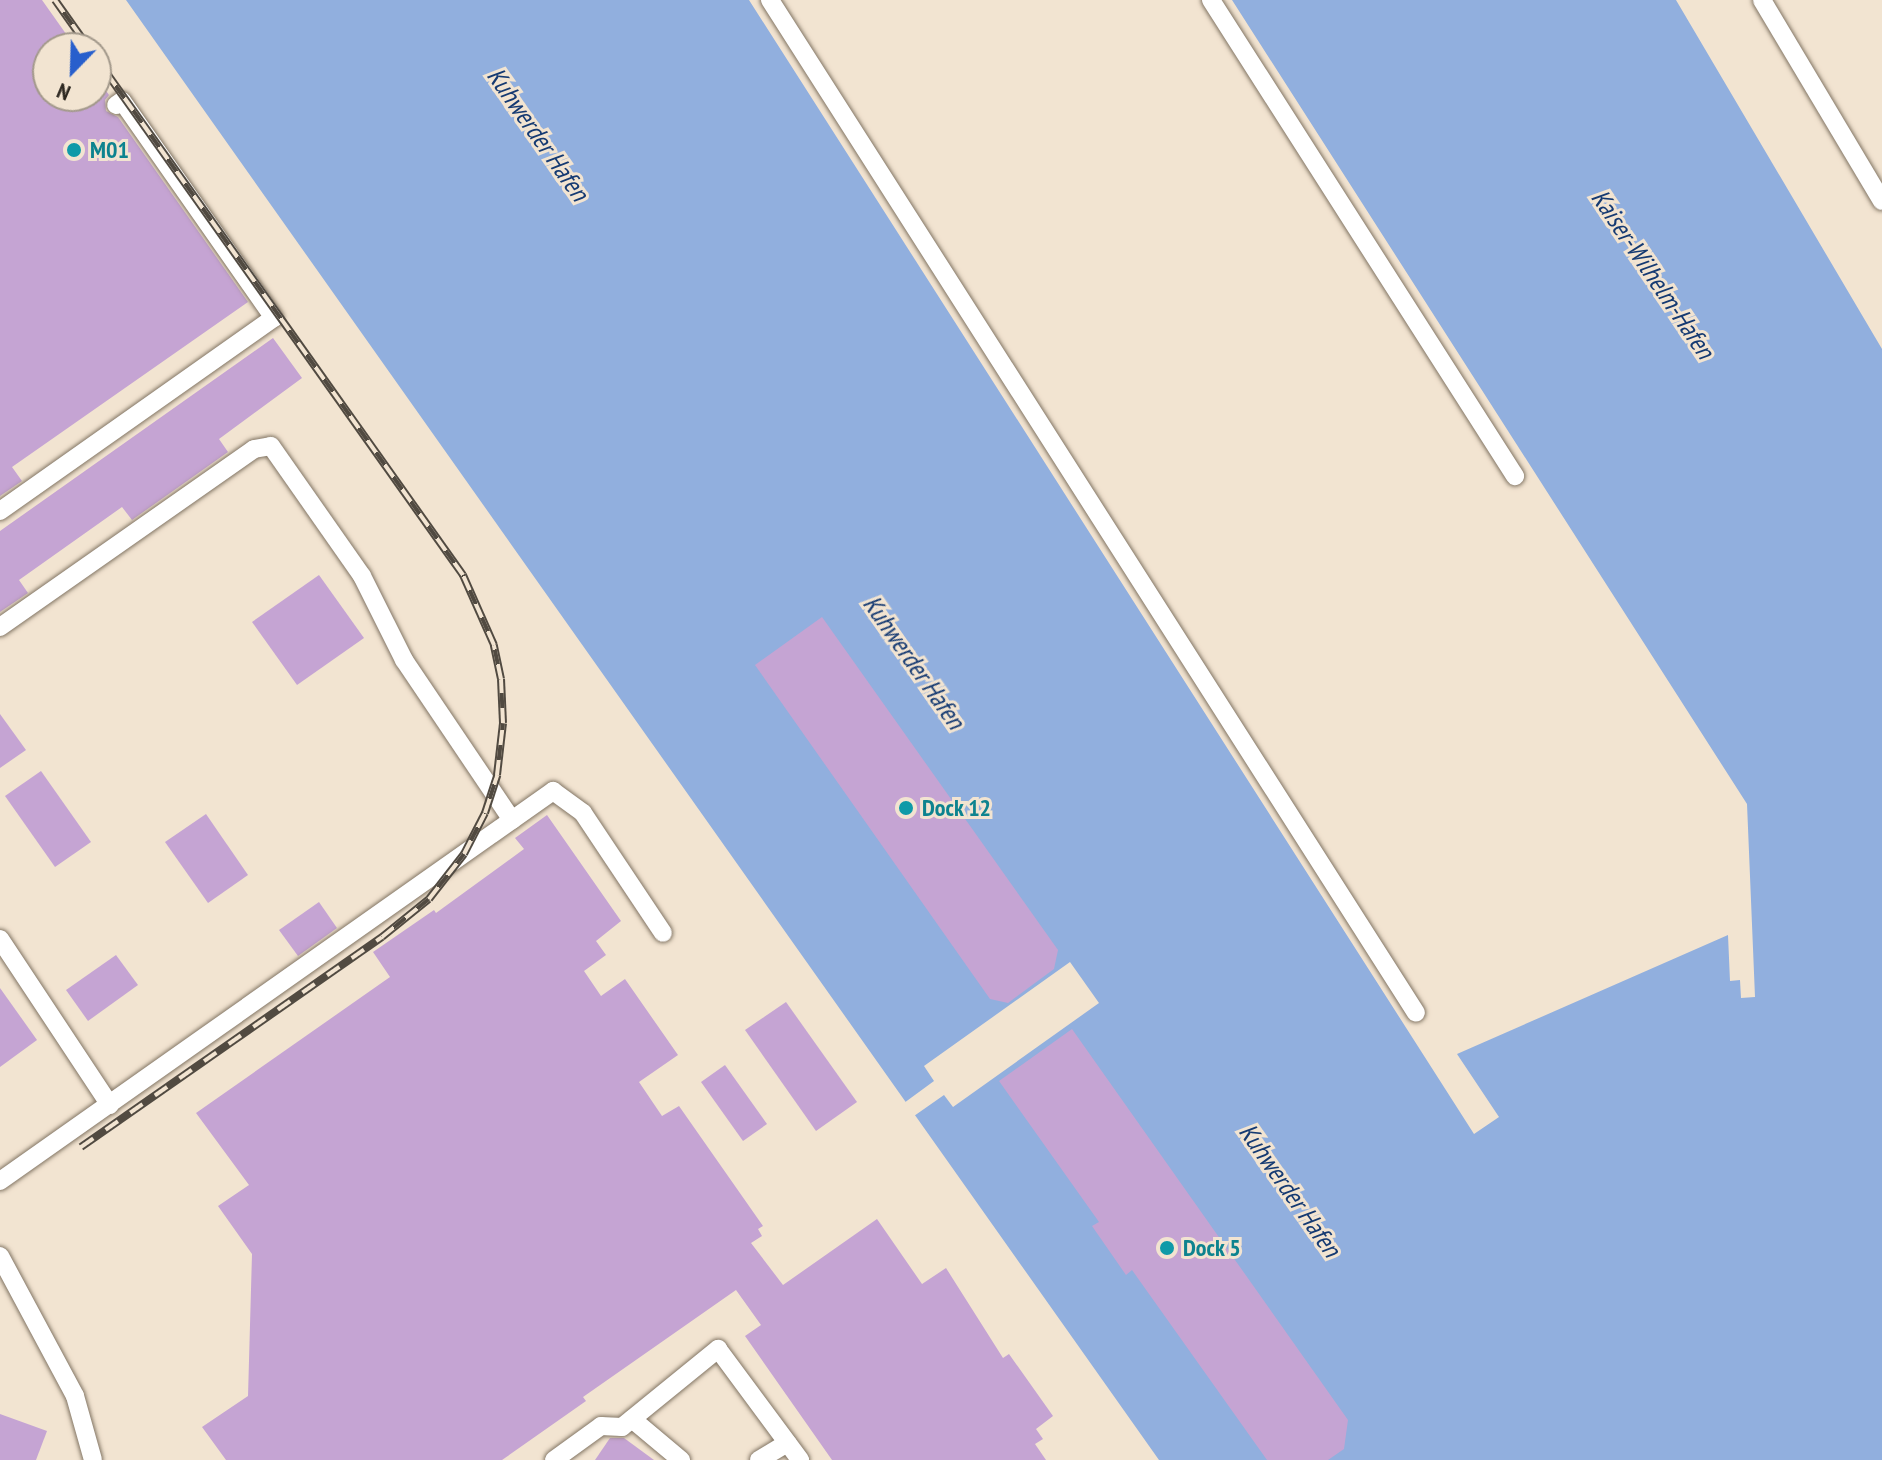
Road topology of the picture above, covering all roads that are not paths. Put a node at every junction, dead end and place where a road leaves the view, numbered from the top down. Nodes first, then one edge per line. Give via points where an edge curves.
1 (770, 0) edge
2 (1211, 0) edge
3 (1762, 0) edge
4 (116, 105) dead end
5 (1882, 201) edge
6 (1515, 476) dead end
7 (0, 511) edge
8 (0, 627) edge
9 (512, 820) junction
10 (663, 933) dead end
11 (0, 939) edge
12 (1416, 1013) dead end
13 (110, 1105) junction
14 (1, 1179) edge
15 (0, 1256) edge
16 (632, 1419) junction
17 (787, 1443) junction
18 (93, 1460) edge
19 (554, 1460) edge
20 (681, 1460) edge
21 (759, 1460) edge
22 (800, 1460) edge

1 - 12 lane
2 - 6 lane
3 - 5 lane
4 - 7 lane via 122,101 274,318
8 - 9 lane via 254,449 271,446 362,576 404,660
9 - 10 lane via 553,791 566,798 583,813
9 - 13 lane
11 - 13 lane
13 - 14 lane
15 - 18 lane via 75,1396
16 - 17 lane via 718,1349
16 - 19 lane via 622,1427 601,1426
16 - 20 lane
17 - 21 lane
17 - 22 lane

